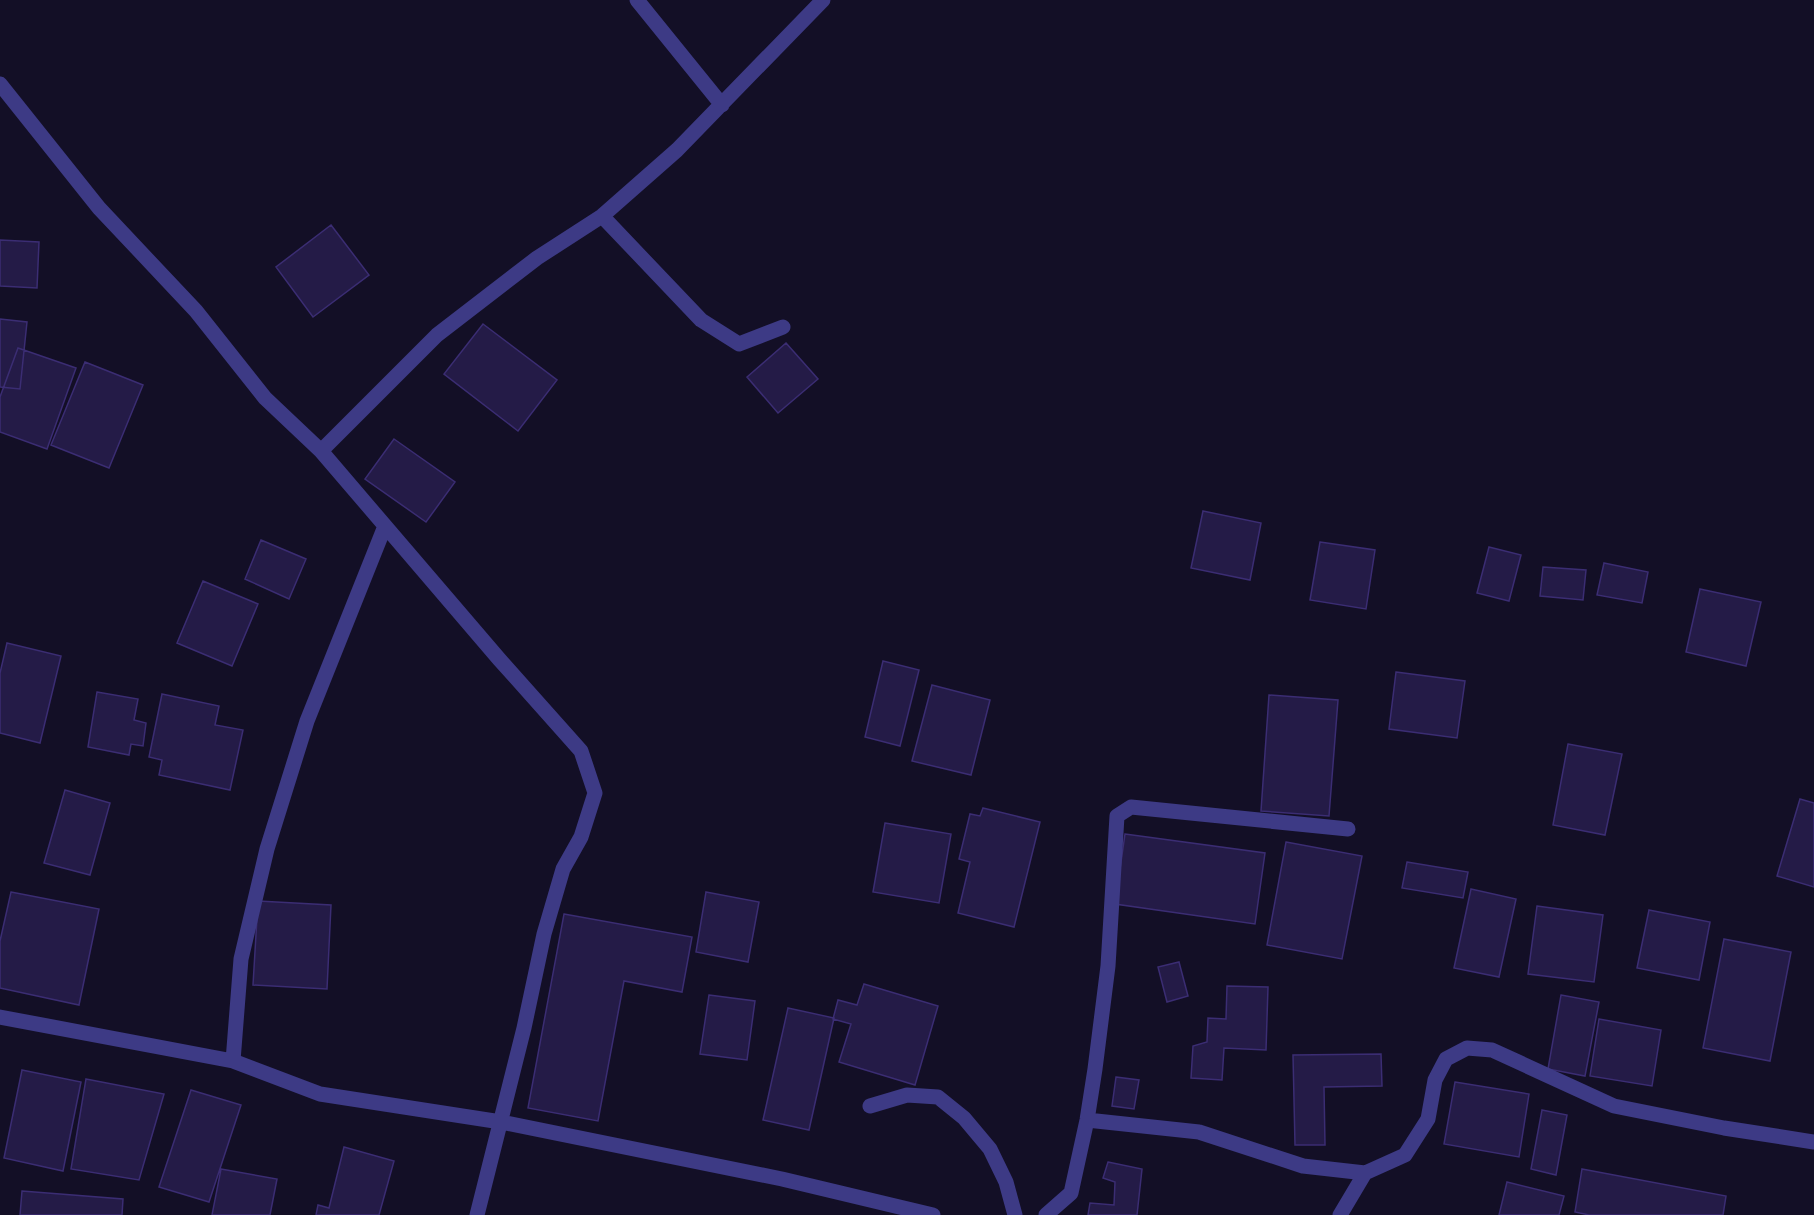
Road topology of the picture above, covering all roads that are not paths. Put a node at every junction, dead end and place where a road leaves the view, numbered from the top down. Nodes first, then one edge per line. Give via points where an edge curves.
1 (637, 0) edge
2 (823, 0) edge
3 (0, 84) edge
4 (722, 105) junction
5 (602, 216) junction
6 (783, 327) dead end
7 (321, 452) junction
8 (385, 526) junction
9 (1348, 829) dead end
10 (0, 1017) edge
11 (233, 1061) junction
12 (870, 1106) dead end
13 (1087, 1120) junction
14 (501, 1122) junction
15 (1814, 1142) edge
16 (1365, 1173) junction
17 (477, 1215) edge
18 (933, 1215) edge
19 (1016, 1215) edge
20 (1046, 1215) edge
21 (1340, 1215) edge

1 - 4 street
2 - 4 street
3 - 7 street via 99,208 196,311 265,398
4 - 5 street
5 - 6 street via 701,320 740,344
5 - 7 street via 537,258 437,335
7 - 8 street
8 - 11 street via 307,721 267,849 241,959
8 - 14 street via 581,751 595,793 556,890
9 - 13 street via 1131,807 1117,816 1108,966
10 - 11 street
11 - 14 street via 320,1094
12 - 19 street via 907,1095 938,1097 964,1118 990,1149
13 - 16 street via 1199,1132 1303,1166
13 - 20 street via 1071,1194
14 - 17 street
14 - 18 street via 782,1179
15 - 16 street via 1614,1107 1492,1050 1467,1048 1446,1059 1435,1080 1428,1119 1405,1155
16 - 21 street

